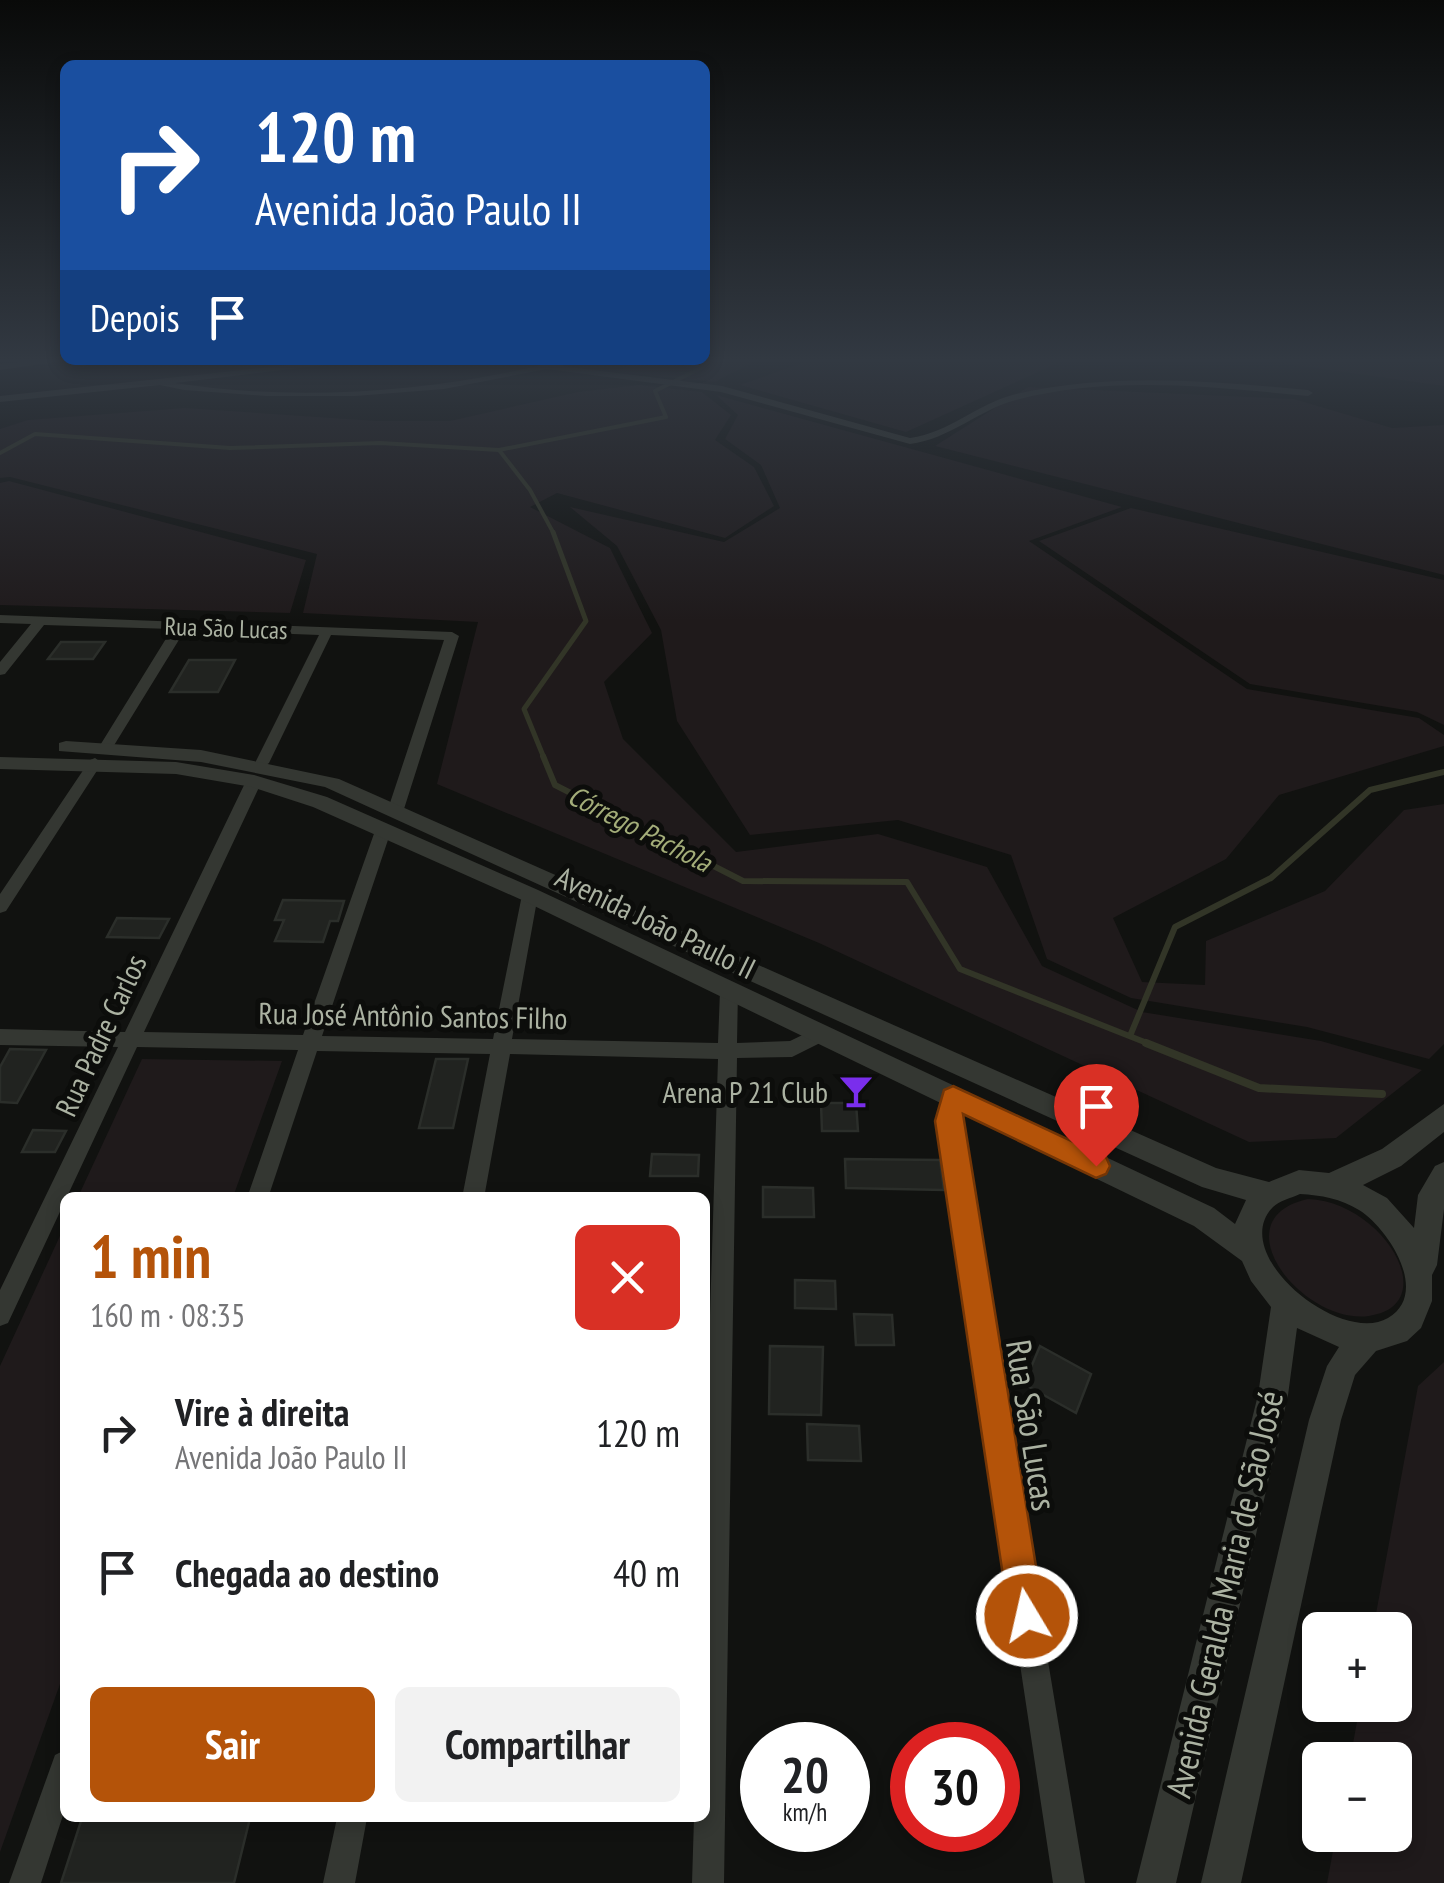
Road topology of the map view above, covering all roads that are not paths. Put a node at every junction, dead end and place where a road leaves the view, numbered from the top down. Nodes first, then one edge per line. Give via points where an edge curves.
1 (0, 619) edge
2 (41, 620) junction
3 (180, 627) junction
4 (327, 631) junction
5 (0, 670) edge
6 (0, 747) edge
7 (100, 755) junction
8 (0, 762) edge
9 (258, 772) junction
10 (390, 818) junction
11 (530, 895) junction
12 (0, 907) edge
13 (729, 991) junction
14 (838, 1009) junction
15 (822, 1034) junction
16 (0, 1037) edge
17 (131, 1039) junction
18 (309, 1043) junction
19 (502, 1047) junction
20 (727, 1051) junction
21 (953, 1097) junction
22 (1444, 1115) edge
23 (1444, 1174) edge
24 (1330, 1185) junction
25 (258, 1192) edge
26 (474, 1192) edge
27 (1268, 1192) junction
28 (1250, 1250) junction
29 (1423, 1268) junction
30 (1286, 1304) junction
31 (0, 1314) edge
32 (1369, 1338) junction
33 (60, 1780) edge
34 (710, 1795) edge
35 (351, 1822) edge
36 (709, 1822) edge
37 (25, 1883) edge
38 (339, 1883) edge
39 (708, 1883) edge
40 (1069, 1883) edge
41 (1156, 1883) edge
42 (1222, 1883) edge

1 - 2 street, Rua São Lucas
2 - 3 street, Rua São Lucas
2 - 5 street
3 - 4 street, Rua São Lucas
3 - 7 street
4 - 9 street, Rua Padre Carlos
4 - 10 street, Rua São Lucas via 452,636
6 - 7 street, Avenida João Paulo II
7 - 8 street, Avenida João Paulo II
7 - 9 street, Avenida João Paulo II
7 - 12 street
9 - 10 street, Avenida João Paulo II via 320,802
9 - 17 street, Rua Padre Carlos
10 - 11 street, Avenida João Paulo II
10 - 14 street, Avenida João Paulo II
10 - 18 street
11 - 13 street, Avenida João Paulo II
11 - 19 street
13 - 15 street, Avenida João Paulo II
13 - 20 street
14 - 15 street
14 - 27 street, Avenida João Paulo II via 1212,1179
15 - 20 street, Rua José Antônio Santos Filho via 792,1050
15 - 21 street, Avenida João Paulo II
16 - 17 street, Rua José Antônio Santos Filho
17 - 18 street, Rua José Antônio Santos Filho
17 - 31 street, Rua Padre Carlos
18 - 19 street, Rua José Antônio Santos Filho
18 - 25 street
19 - 20 street, Rua José Antônio Santos Filho
19 - 26 street
20 - 34 street
21 - 28 street, Avenida João Paulo II via 1204,1217
21 - 40 street, Rua São Lucas via 948,1121
22 - 24 street via 1386,1164
23 - 29 street via 1432,1195
24 - 27 street via 1299,1182
24 - 29 street via 1391,1218
27 - 28 street via 1250,1216
28 - 30 street
29 - 32 street via 1424,1301 1416,1316
30 - 32 street via 1326,1329
30 - 41 street, Avenida Geralda Maria de São José via 1273,1396
32 - 42 street, Avenida Geralda Maria de São José via 1342,1366 1326,1420
33 - 37 street
35 - 38 street
36 - 39 street

